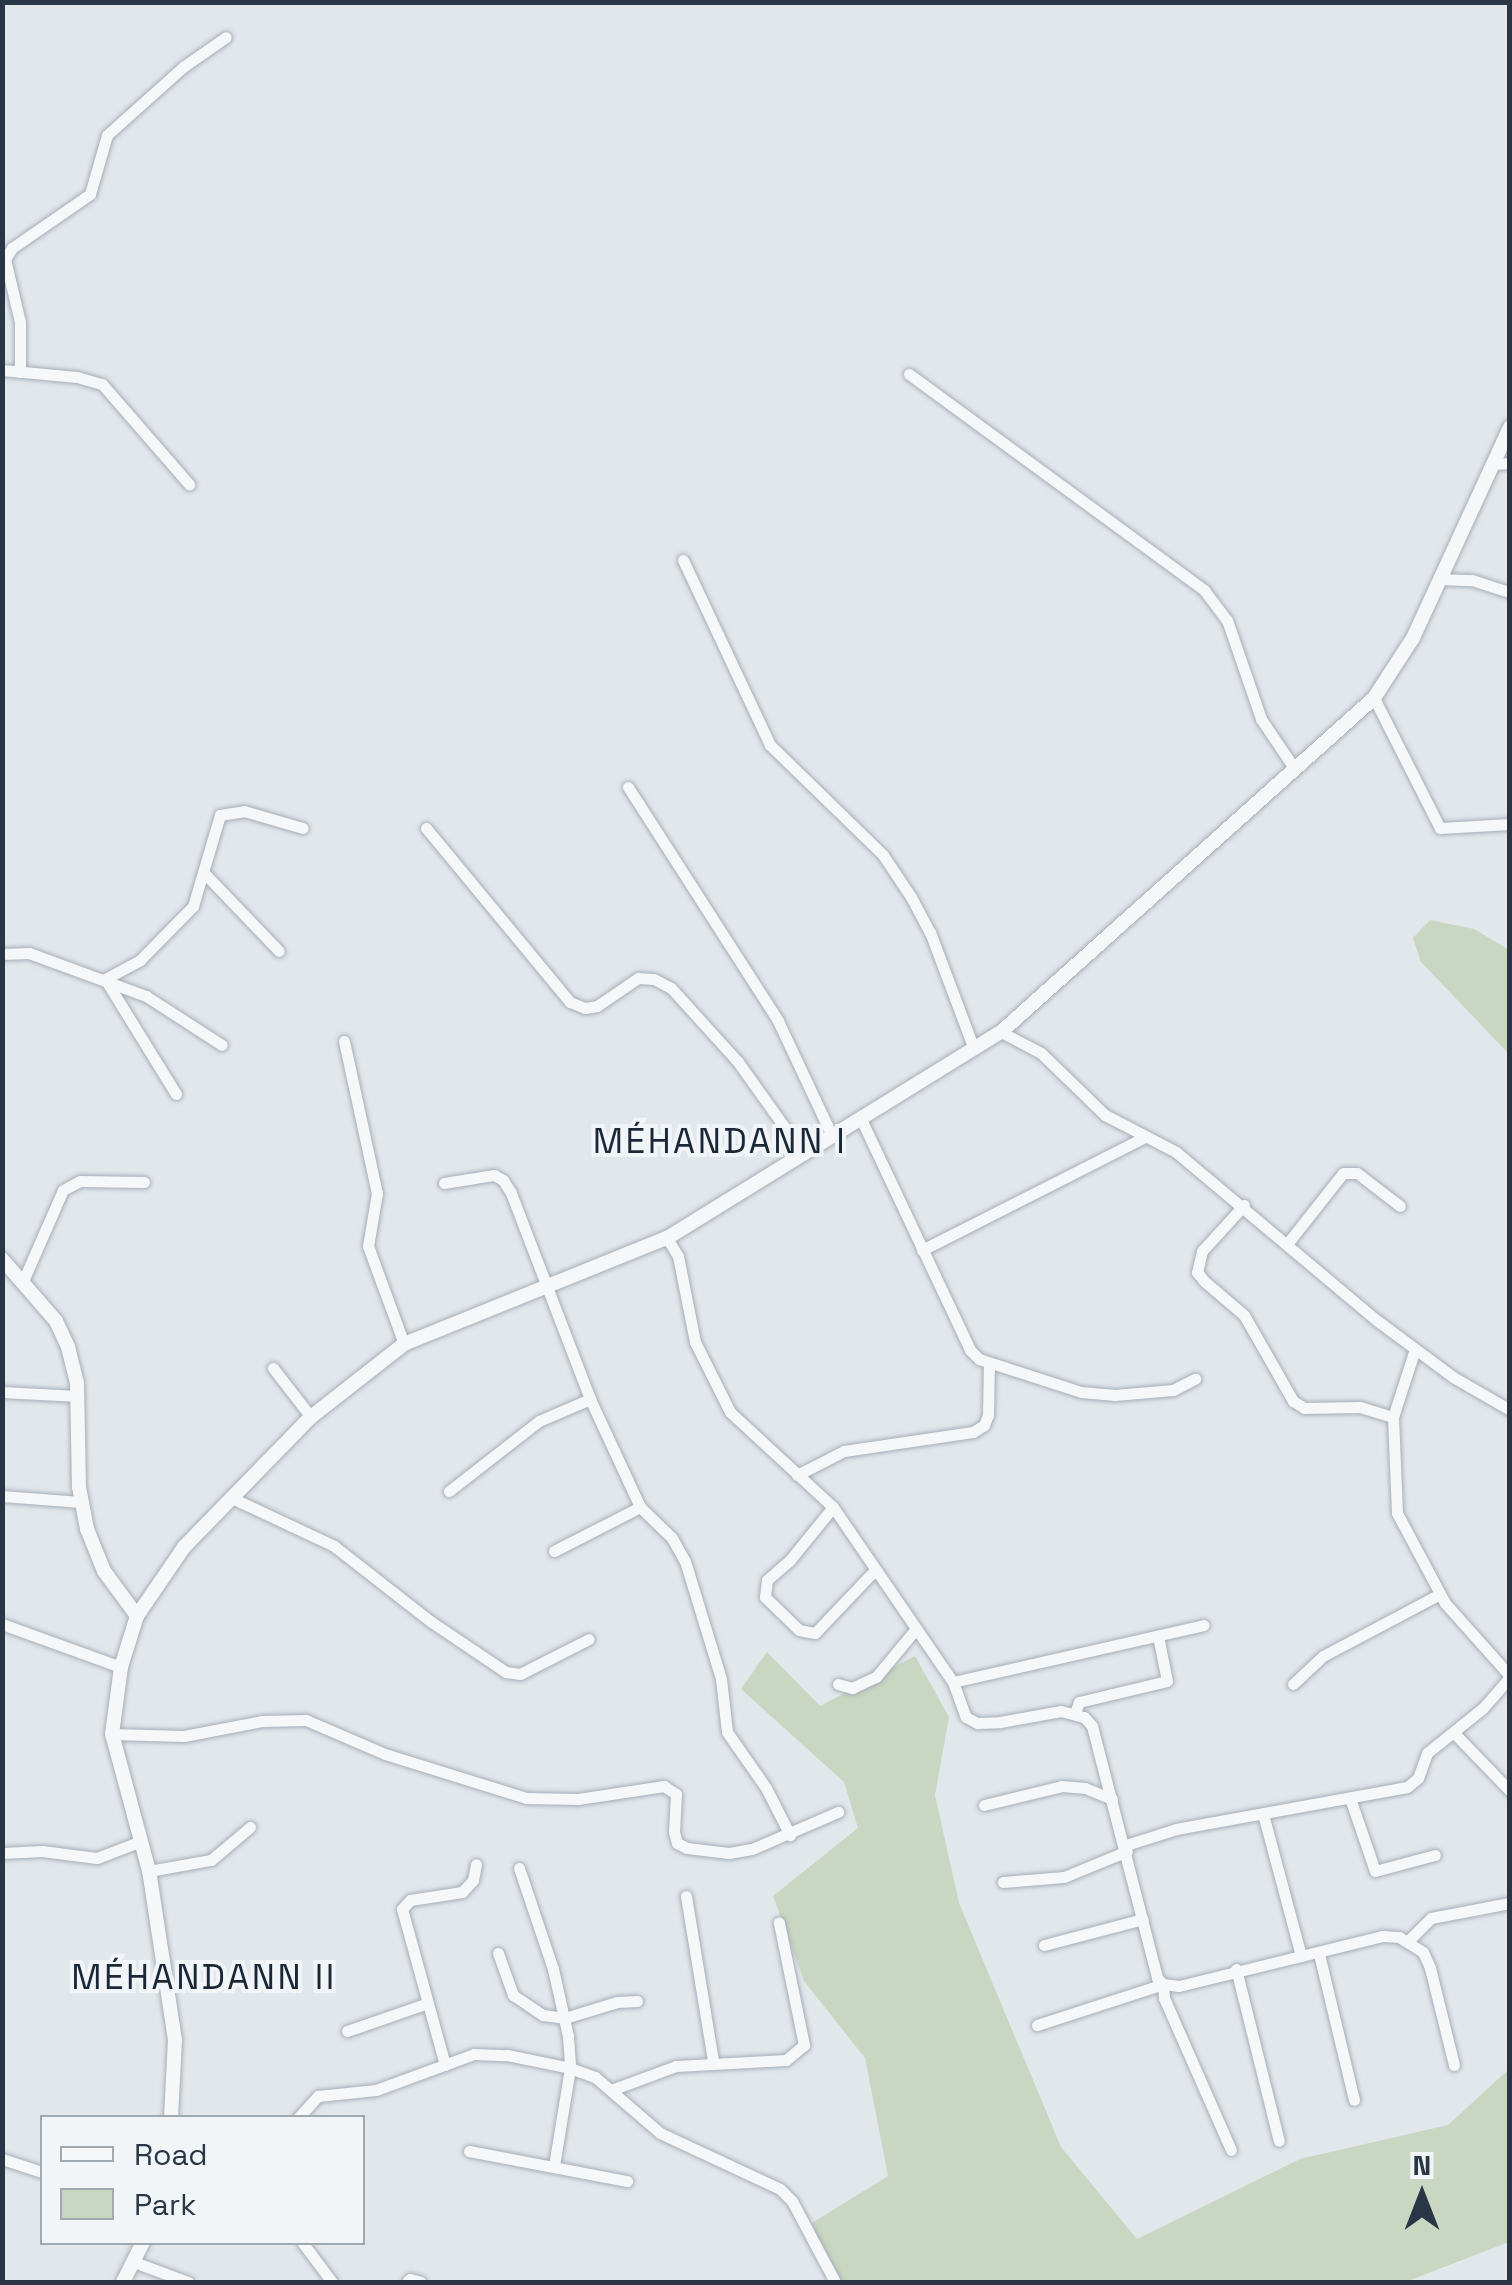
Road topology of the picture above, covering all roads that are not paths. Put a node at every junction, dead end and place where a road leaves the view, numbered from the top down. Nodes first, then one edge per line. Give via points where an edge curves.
1 (226, 38) dead end
2 (2, 370) edge
3 (20, 372) junction
4 (909, 374) dead end
5 (1510, 427) edge
6 (1510, 463) edge
7 (1492, 464) junction
8 (190, 484) dead end
9 (683, 560) dead end
10 (1438, 579) junction
11 (1510, 592) edge
12 (1374, 698) junction
13 (1294, 768) junction
14 (628, 787) dead end
15 (1510, 824) edge
16 (303, 828) dead end
17 (426, 828) dead end
18 (206, 875) junction
19 (279, 951) dead end
20 (2, 954) edge
21 (104, 980) junction
22 (1001, 1032) junction
23 (344, 1041) dead end
24 (222, 1045) dead end
25 (974, 1049) junction
26 (176, 1094) dead end
27 (860, 1119) junction
28 (832, 1136) junction
29 (1143, 1138) junction
30 (803, 1153) junction
31 (144, 1182) dead end
32 (444, 1183) dead end
33 (1244, 1205) junction
34 (1400, 1206) dead end
35 (667, 1238) junction
36 (1287, 1244) junction
37 (922, 1250) junction
38 (2, 1259) edge
39 (23, 1281) junction
40 (547, 1290) junction
41 (404, 1344) junction
42 (1415, 1348) junction
43 (990, 1364) junction
44 (273, 1368) dead end
45 (1195, 1379) dead end
46 (2, 1392) edge
47 (78, 1396) junction
48 (590, 1399) junction
49 (1510, 1410) edge
50 (311, 1417) junction
51 (1393, 1417) junction
52 (797, 1475) junction
53 (449, 1491) dead end
54 (2, 1496) edge
55 (230, 1497) junction
56 (80, 1502) junction
57 (640, 1507) junction
58 (833, 1507) junction
59 (554, 1551) dead end
60 (875, 1570) junction
61 (1440, 1594) junction
62 (136, 1616) junction
63 (2, 1624) edge
64 (1204, 1625) dead end
65 (914, 1630) junction
66 (1158, 1636) junction
67 (589, 1640) dead end
68 (121, 1667) junction
69 (1510, 1677) edge
70 (952, 1682) junction
71 (838, 1684) dead end
72 (1292, 1684) dead end
73 (1075, 1713) junction
74 (1454, 1733) junction
75 (112, 1734) junction
76 (1510, 1791) edge
77 (1350, 1798) junction
78 (1112, 1799) junction
79 (984, 1805) dead end
80 (838, 1812) dead end
81 (1263, 1814) junction
82 (250, 1827) dead end
83 (790, 1835) junction
84 (141, 1841) junction
85 (1127, 1848) junction
86 (2, 1853) edge
87 (1436, 1855) dead end
88 (476, 1864) dead end
89 (519, 1868) dead end
90 (149, 1870) junction
91 (1003, 1882) dead end
92 (686, 1896) dead end
93 (1510, 1903) edge
94 (1143, 1919) junction
95 (779, 1923) dead end
96 (1410, 1940) junction
97 (1044, 1945) dead end
98 (498, 1953) dead end
99 (1319, 1954) junction
100 (1301, 1956) junction
101 (1236, 1970) junction
102 (1162, 1984) junction
103 (637, 2002) dead end
104 (424, 2004) junction
105 (565, 2018) junction
106 (1037, 2024) dead end
107 (347, 2031) dead end
108 (714, 2062) junction
109 (445, 2065) junction
110 (1454, 2065) dead end
111 (570, 2068) junction
112 (611, 2090) junction
113 (1354, 2100) dead end
114 (171, 2115) edge
115 (301, 2115) edge
116 (1279, 2141) dead end
117 (1231, 2150) dead end
118 (468, 2151) dead end
119 (2, 2159) edge
120 (554, 2166) junction
121 (40, 2171) edge
122 (627, 2181) dead end
123 (142, 2245) edge
124 (304, 2245) edge
125 (134, 2262) junction
126 (123, 2282) edge
127 (188, 2282) edge
128 (332, 2282) edge
129 (407, 2282) edge
130 (421, 2282) edge
131 (835, 2282) edge

1 - 3 street via 107,134 90,194 5,259 20,322
2 - 3 street
3 - 8 street via 102,384
4 - 13 street via 1217,603 1260,719
5 - 7 street
6 - 7 street
7 - 10 street
9 - 25 street via 770,745 882,854 912,896
10 - 11 street via 1472,580
10 - 12 street via 1413,638
12 - 13 street
12 - 15 street via 1440,828
13 - 22 street
14 - 28 street via 778,1021
16 - 18 street via 244,811 220,815
17 - 30 street via 570,1002 597,1006 638,978 671,988 738,1062
18 - 19 street
18 - 21 street via 193,906 168,936
20 - 21 street via 29,953
21 - 24 street via 174,1012
21 - 26 street
22 - 25 street
22 - 29 street via 1041,1053 1104,1115
23 - 41 street via 377,1193 368,1246
25 - 27 street
27 - 28 street
27 - 37 street
28 - 30 street
29 - 33 street via 1176,1152
29 - 37 street
30 - 35 street
31 - 39 street via 80,1181 64,1190
32 - 40 street via 483,1175 504,1180
33 - 36 street
33 - 51 street via 1202,1251 1197,1272 1244,1314 1293,1401 1304,1408 1360,1408
34 - 36 street via 1357,1173 1344,1173
35 - 40 street
35 - 52 street via 678,1256 695,1342 730,1412
36 - 42 street
37 - 43 street via 970,1350
38 - 39 street
39 - 47 street via 62,1334
40 - 41 street
40 - 48 street
41 - 50 street
42 - 49 street
42 - 51 street
43 - 45 street via 1115,1396 1173,1390
43 - 52 street via 988,1415 973,1432 844,1450
44 - 50 street
46 - 47 street
47 - 56 street
48 - 53 street via 539,1421
48 - 57 street
50 - 55 street
51 - 61 street via 1397,1513
52 - 58 street
54 - 56 street
55 - 62 street via 184,1547
55 - 67 street via 334,1546 506,1672 520,1674
56 - 62 street via 104,1571
57 - 59 street
57 - 83 street via 685,1561 721,1679 727,1732
58 - 60 street
58 - 60 street via 767,1580 765,1597 799,1630 815,1634
60 - 65 street
61 - 69 street
61 - 72 street via 1323,1656
62 - 68 street
63 - 68 street
64 - 66 street
65 - 70 street
65 - 71 street via 876,1677 852,1688
66 - 70 street
66 - 73 street via 1167,1681 1079,1702
68 - 75 street
69 - 74 street
70 - 73 street via 961,1710 977,1723
73 - 78 street via 1092,1726
74 - 76 street
74 - 77 street via 1427,1753 1407,1787
75 - 83 street via 184,1736 306,1720 384,1754 526,1798 672,1787 677,1843 686,1848 752,1850
75 - 84 street
77 - 81 street
77 - 87 street via 1376,1871
78 - 79 street via 1062,1786
78 - 85 street
80 - 83 street
81 - 85 street via 1176,1830
81 - 100 street
82 - 90 street via 212,1860
84 - 86 street via 96,1858
84 - 90 street
85 - 91 street via 1064,1877
85 - 94 street
88 - 104 street via 462,1892 410,1900 402,1909
89 - 105 street
90 - 114 street via 175,2040
92 - 108 street
93 - 96 street via 1431,1918
94 - 97 street
94 - 102 street
95 - 108 street via 804,2045 786,2060
96 - 99 street via 1383,1936
96 - 110 street via 1430,1968
98 - 105 street via 520,2003
99 - 100 street
99 - 113 street
100 - 101 street
101 - 102 street
101 - 116 street
102 - 106 street
102 - 117 street
103 - 105 street
104 - 107 street
104 - 109 street
105 - 111 street
108 - 112 street via 676,2066
109 - 111 street via 487,2052
109 - 115 street via 376,2090 318,2096
111 - 112 street
111 - 120 street
112 - 131 street via 660,2133 780,2189
118 - 120 street
119 - 121 street
120 - 122 street
123 - 125 street
124 - 128 street
125 - 126 street
125 - 127 street
129 - 130 street

